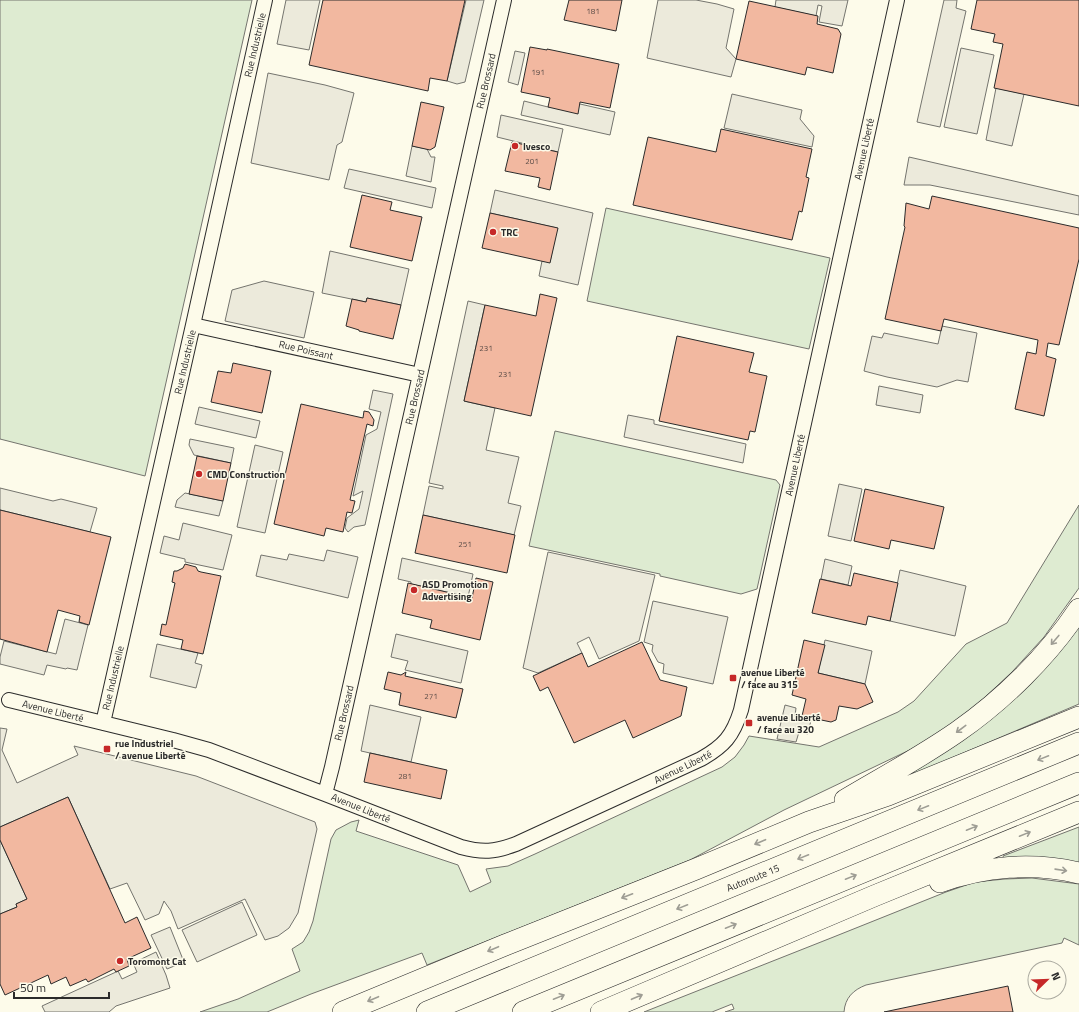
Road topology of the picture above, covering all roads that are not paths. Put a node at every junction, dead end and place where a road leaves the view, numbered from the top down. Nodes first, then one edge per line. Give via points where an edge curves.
1 (265, 0) edge
2 (504, 0) edge
3 (897, 0) edge
4 (193, 325) junction
5 (420, 375) junction
6 (1079, 609) edge
7 (9, 700) dead end
8 (1079, 717) edge
9 (103, 723) junction
10 (1079, 743) edge
11 (1079, 783) edge
12 (324, 794) junction
13 (1079, 812) edge
14 (809, 822) junction
15 (1079, 873) edge
16 (692, 974) junction
17 (343, 1012) edge
18 (427, 1012) edge
19 (523, 1012) edge
20 (601, 1012) edge

1 - 4 street, Rue Industrielle
2 - 5 street, Rue Brossard
3 - 12 street, Avenue Liberté via 741,710 730,736 718,749 701,759 516,844 496,850 480,851 461,847
4 - 5 street, Rue Poissant
4 - 9 street, Rue Industrielle
5 - 12 street, Rue Brossard
6 -> 14 highway via 1035,664 1007,692 958,732
7 - 9 street, Avenue Liberté
8 - 14 highway via 888,795
9 - 12 street, Avenue Liberté via 210,750
10 -> 18 highway, Autoroute 15
19 -> 11 highway
16 -> 13 highway
14 -> 17 highway
16 -> 15 highway via 964,874 1013,867 1049,868
20 -> 16 highway

